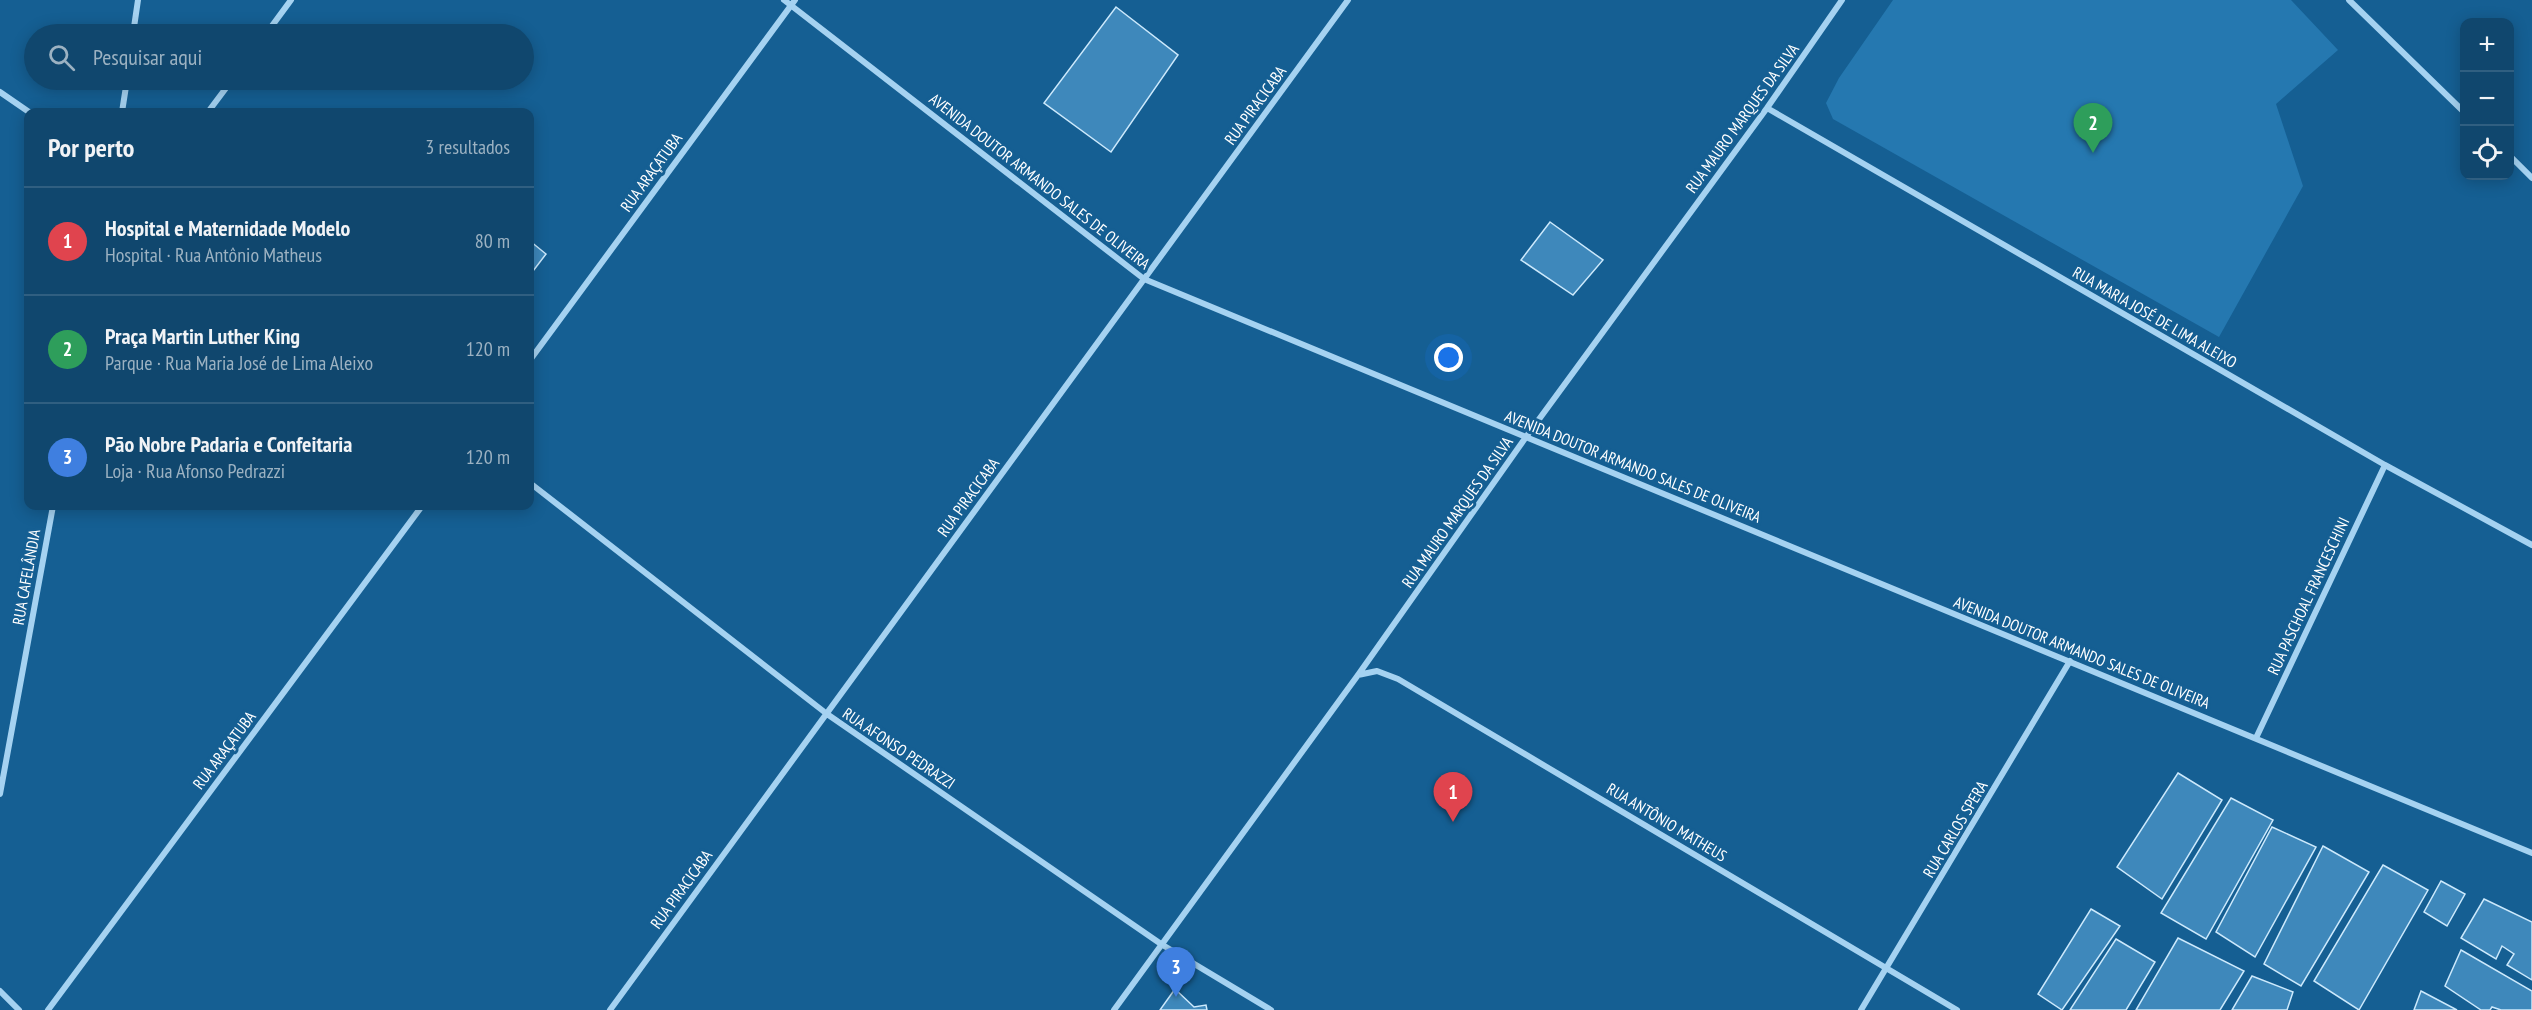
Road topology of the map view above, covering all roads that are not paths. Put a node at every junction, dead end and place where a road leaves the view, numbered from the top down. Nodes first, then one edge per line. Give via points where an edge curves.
1 (138, 0) edge
2 (291, 0) edge
3 (784, 0) edge
4 (1348, 0) edge
5 (1842, 0) edge
6 (2349, 0) edge
7 (793, 3) edge
8 (135, 24) edge
9 (273, 24) edge
10 (125, 90) edge
11 (224, 90) edge
12 (0, 92) edge
13 (123, 108) edge
14 (211, 108) edge
15 (1767, 108) junction
16 (2460, 108) edge
17 (24, 109) edge
18 (2514, 160) edge
19 (2532, 178) edge
20 (1144, 279) junction
21 (534, 355) edge
22 (1526, 437) junction
23 (2385, 465) junction
24 (534, 486) edge
25 (52, 510) edge
26 (419, 510) edge
27 (2532, 545) edge
28 (2070, 661) junction
29 (1358, 675) junction
30 (826, 714) junction
31 (2256, 738) junction
32 (0, 794) edge
33 (2532, 853) edge
34 (1161, 944) junction
35 (1887, 968) junction
36 (0, 991) edge
37 (20, 1010) edge
38 (48, 1010) edge
39 (610, 1010) edge
40 (1114, 1010) edge
41 (1271, 1010) edge
42 (1861, 1010) edge
43 (1958, 1010) edge

1 - 8 street
2 - 9 street
3 - 7 street, AVENIDA DOUTOR ARMANDO SALES DE OLIVEIRA
4 - 20 street, RUA PIRACICABA
5 - 15 street, RUA MAURO MARQUES DA SILVA
6 - 16 street
7 - 20 street, AVENIDA DOUTOR ARMANDO SALES DE OLIVEIRA
7 - 21 street, RUA ARAÇATUBA
10 - 13 street
11 - 14 street
12 - 17 street
15 - 22 street, RUA MAURO MARQUES DA SILVA
15 - 23 street, RUA MARIA JOSÉ DE LIMA ALEIXO
18 - 19 street
20 - 22 street, AVENIDA DOUTOR ARMANDO SALES DE OLIVEIRA
20 - 30 street, RUA PIRACICABA
22 - 28 street, AVENIDA DOUTOR ARMANDO SALES DE OLIVEIRA
22 - 29 street, RUA MAURO MARQUES DA SILVA
23 - 27 street, RUA MARIA JOSÉ DE LIMA ALEIXO
23 - 31 street, RUA PASCHOAL FRANCESCHINI
24 - 30 street, RUA AFONSO PEDRAZZI
25 - 32 street, RUA CAFELÂNDIA
26 - 38 street, RUA ARAÇATUBA
28 - 31 street, AVENIDA DOUTOR ARMANDO SALES DE OLIVEIRA
28 - 35 street, RUA CARLOS SPERA
29 - 34 street, RUA MAURO MARQUES DA SILVA
29 - 35 street, RUA ANTÔNIO MATHEUS via 1377,671 1398,679
30 - 34 street, RUA AFONSO PEDRAZZI
30 - 39 street, RUA PIRACICABA
31 - 33 street, AVENIDA DOUTOR ARMANDO SALES DE OLIVEIRA
34 - 40 street, RUA MAURO MARQUES DA SILVA
34 - 41 street, RUA AFONSO PEDRAZZI
35 - 42 street, RUA CARLOS SPERA
35 - 43 street, RUA ANTÔNIO MATHEUS
36 - 37 street

